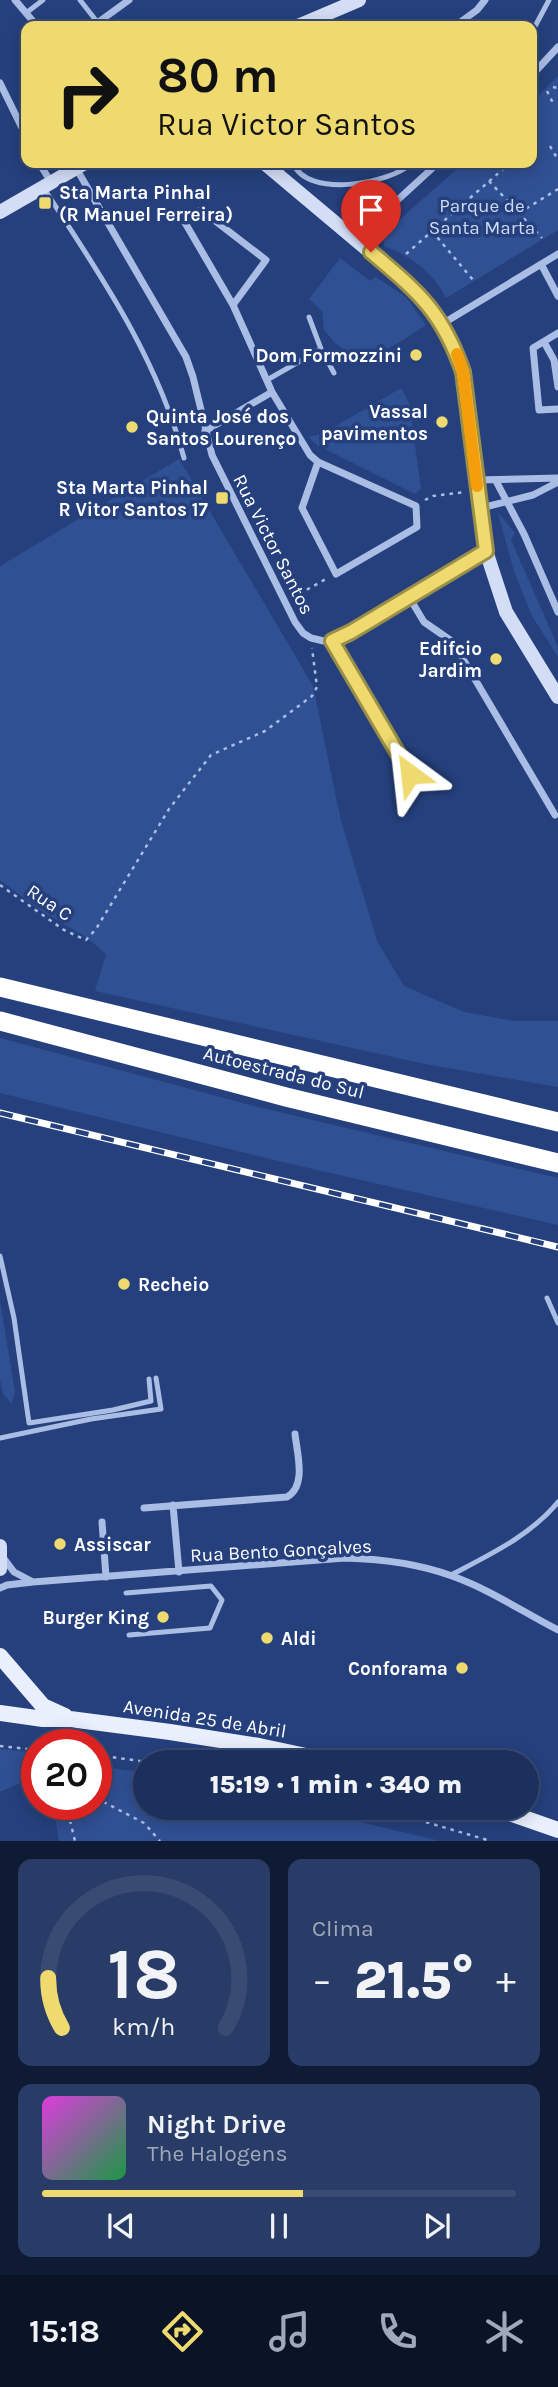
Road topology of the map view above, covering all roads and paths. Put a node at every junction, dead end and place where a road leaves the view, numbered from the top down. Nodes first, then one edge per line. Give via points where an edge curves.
1 (15, 0) edge
2 (43, 0) edge
3 (80, 0) edge
4 (129, 0) edge
5 (359, 0) edge
6 (485, 0) edge
7 (549, 0) edge
8 (26, 13) junction
9 (33, 21) edge
10 (94, 21) edge
11 (100, 21) edge
12 (310, 21) edge
13 (462, 21) edge
14 (537, 23) edge
15 (558, 47) edge
16 (537, 70) edge
17 (0, 83) edge
18 (553, 87) dead end
19 (558, 88) edge
20 (547, 91) dead end
21 (554, 105) dead end
22 (21, 126) edge
23 (550, 146) dead end
24 (558, 160) edge
25 (41, 168) edge
26 (76, 168) edge
27 (83, 168) edge
28 (270, 168) edge
29 (294, 168) edge
30 (403, 168) edge
31 (433, 168) edge
32 (504, 168) edge
33 (489, 181) junction
34 (47, 185) junction
35 (558, 189) edge
36 (0, 212) edge
37 (519, 213) junction
38 (432, 231) junction
39 (542, 237) dead end
40 (355, 239) junction
41 (406, 254) dead end
42 (558, 254) edge
43 (541, 264) junction
44 (473, 280) dead end
45 (558, 296) edge
46 (233, 304) junction
47 (309, 317) dead end
48 (442, 324) junction
49 (558, 333) edge
50 (544, 342) junction
51 (321, 349) junction
52 (334, 373) dead end
53 (267, 380) junction
54 (558, 387) edge
55 (272, 392) junction
56 (558, 409) edge
57 (205, 431) junction
58 (184, 458) dead end
59 (317, 462) junction
60 (558, 480) edge
61 (496, 481) junction
62 (477, 485) junction
63 (506, 500) junction
64 (416, 506) junction
65 (480, 508) junction
66 (486, 551) junction
67 (335, 574) junction
68 (409, 597) junction
69 (285, 602) junction
70 (558, 612) edge
71 (311, 638) junction
72 (332, 641) junction
73 (558, 697) edge
74 (410, 774) dead end
75 (555, 815) dead end
76 (0, 885) edge
77 (0, 986) edge
78 (0, 1021) edge
79 (558, 1122) edge
80 (558, 1163) edge
81 (0, 1256) edge
82 (547, 1298) dead end
83 (558, 1324) edge
84 (295, 1434) dead end
85 (0, 1438) edge
86 (558, 1502) edge
87 (173, 1505) junction
88 (144, 1508) dead end
89 (102, 1522) dead end
90 (1, 1557) edge
91 (179, 1572) junction
92 (451, 1575) junction
93 (107, 1577) junction
94 (33, 1582) junction
95 (0, 1588) edge
96 (126, 1592) dead end
97 (558, 1630) edge
98 (129, 1635) dead end
99 (0, 1657) edge
100 (0, 1713) edge
101 (70, 1719) junction
102 (0, 1746) edge
103 (21, 1748) edge
104 (271, 1750) edge
105 (112, 1757) edge
106 (133, 1760) edge
107 (112, 1806) edge
108 (70, 1820) edge
109 (418, 1820) edge
110 (529, 1820) edge
111 (558, 1830) edge
112 (75, 1841) edge
113 (160, 1841) edge
114 (491, 1841) edge

1 - 8 street
2 - 8 lane
3 - 10 lane
4 - 11 street
5 - 12 street
6 - 13 street
7 - 14 lane
8 - 9 street
15 - 16 street
17 - 22 street
18 - 19 path
20 - 21 path
23 - 24 path
25 - 34 street
26 - 34 street
27 - 57 street, Rua Victor Santos via 186,358
28 - 40 street
29 - 30 lane via 322,183 356,185
31 - 40 street
32 - 33 path
33 - 37 path
33 - 38 path
34 - 36 street
34 - 58 lane via 151,363
35 - 37 path
37 - 39 path
38 - 41 path
38 - 44 path
40 - 48 street via 419,293
42 - 43 street
43 - 45 street
43 - 48 street
46 - 46 street via 266,260 201,211 184,221
46 - 53 street
47 - 51 lane
48 - 62 street via 463,372
49 - 50 street
50 - 54 street via 554,360
50 - 56 street via 533,348 539,410
51 - 52 lane
51 - 53 lane
53 - 55 street
55 - 57 street
55 - 59 street
57 - 69 street, Rua Victor Santos via 217,466
59 - 64 street
59 - 67 street via 302,508
60 - 61 street
60 - 63 street via 533,495
61 - 62 street
61 - 63 street
62 - 64 path via 431,497
62 - 65 street
63 - 65 street
63 - 70 street
64 - 67 street via 416,527
65 - 66 street
66 - 68 street
66 - 73 street via 506,612
67 - 69 path
68 - 72 street
68 - 75 street via 424,622 453,642
69 - 71 street, Rua Victor Santos via 299,630
71 - 72 street, Rua Victor Santos
71 - 76 path, Rua C via 317,687 312,696 265,731 211,755 169,809 86,940
72 - 74 lane
77 - 79 highway, Autoestrada do Sul
78 - 80 highway, Autoestrada do Sul
81 - 85 lane via 29,1423 151,1401 153,1378 161,1409
82 - 83 lane
84 - 87 street via 299,1482 294,1493 280,1498
86 - 92 lane via 502,1549
87 - 88 street
87 - 91 street
89 - 93 street
90 - 94 street via 14,1572
91 - 92 street, Rua Bento Gonçalves via 345,1558 384,1560
91 - 93 street, Rua Bento Gonçalves
92 - 97 street, Rua Bento Gonçalves
93 - 94 street, Rua Bento Gonçalves
94 - 95 street, Rua Bento Gonçalves
96 - 98 lane via 211,1586 222,1600 210,1628
99 - 101 main road, Avenida 25 de Abril via 43,1706
100 - 101 main road, Avenida 25 de Abril
101 - 104 main road, Avenida 25 de Abril
102 - 103 path
105 - 106 path
107 - 113 path via 144,1823
108 - 112 path
109 - 114 path
110 - 111 main road

